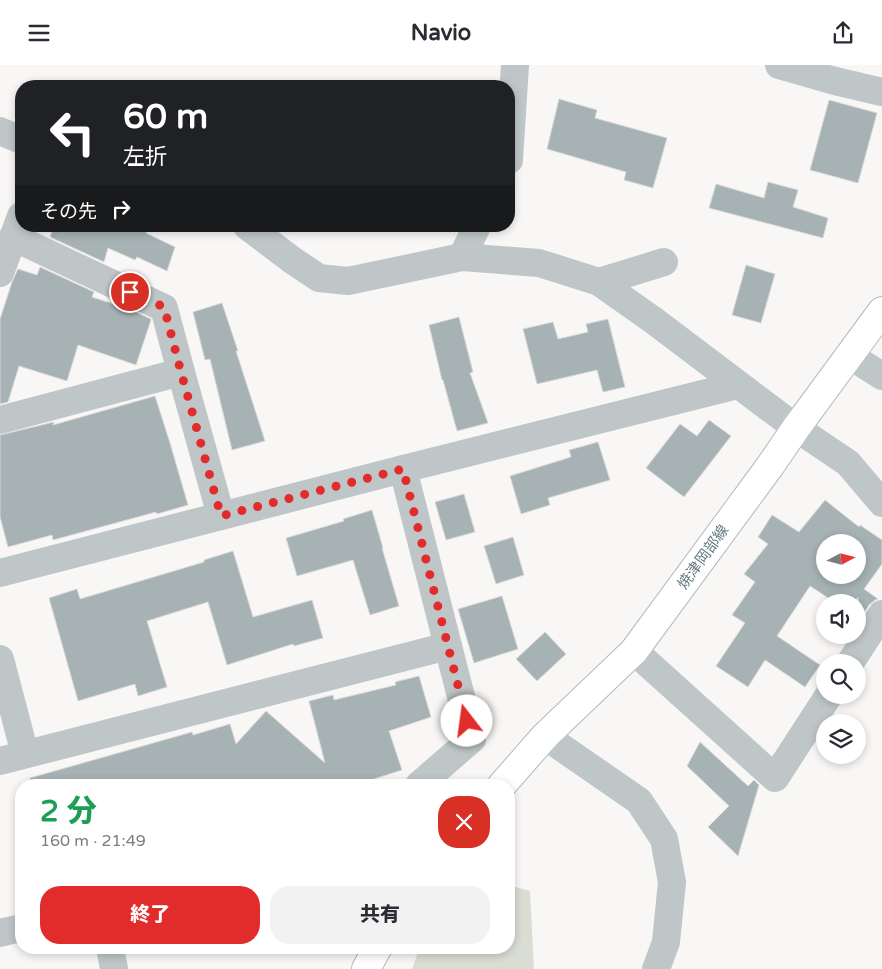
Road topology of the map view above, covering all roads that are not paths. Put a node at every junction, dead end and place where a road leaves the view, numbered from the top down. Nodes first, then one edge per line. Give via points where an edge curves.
1 (515, 65) edge
2 (779, 65) edge
3 (835, 73) edge
4 (514, 80) edge
5 (882, 92) edge
6 (0, 131) edge
7 (15, 137) edge
8 (15, 232) edge
9 (26, 232) edge
10 (255, 232) edge
11 (474, 232) edge
12 (462, 257) junction
13 (664, 262) dead end
14 (0, 273) edge
15 (599, 282) junction
16 (882, 311) edge
17 (849, 355) junction
18 (181, 372) junction
19 (882, 376) edge
20 (738, 385) junction
21 (0, 420) edge
22 (796, 428) junction
23 (403, 469) junction
24 (882, 503) edge
25 (221, 516) junction
26 (0, 573) edge
27 (882, 614) edge
28 (448, 646) junction
29 (634, 651) junction
30 (856, 654) edge
31 (0, 659) edge
32 (823, 704) edge
33 (545, 736) junction
34 (13, 757) edge
35 (426, 779) edge
36 (507, 779) edge
37 (15, 929) edge
38 (0, 933) edge
39 (111, 954) edge
40 (374, 954) edge
41 (114, 969) edge
42 (366, 969) edge
43 (656, 969) edge

1 - 4 street
2 - 3 street
3 - 5 street
6 - 7 street
8 - 14 street
9 - 18 street via 164,307
10 - 12 street via 319,278 348,281
11 - 12 street
12 - 15 street via 539,263
13 - 15 street
15 - 20 street
16 - 17 main road, 焼津岡部線
17 - 19 street
17 - 22 main road, 焼津岡部線
18 - 21 street
18 - 25 street
20 - 22 street
20 - 23 street
22 - 24 street via 848,463
22 - 29 main road, 焼津岡部線
23 - 25 street
23 - 28 street
25 - 26 street
27 - 30 street
28 - 34 street
28 - 35 street via 472,739
29 - 32 street via 775,777
29 - 33 main road, 焼津岡部線
31 - 34 street
33 - 36 main road, 焼津岡部線
33 - 43 street via 640,801 664,839 672,882 666,942
37 - 38 street
39 - 41 street
40 - 42 main road

